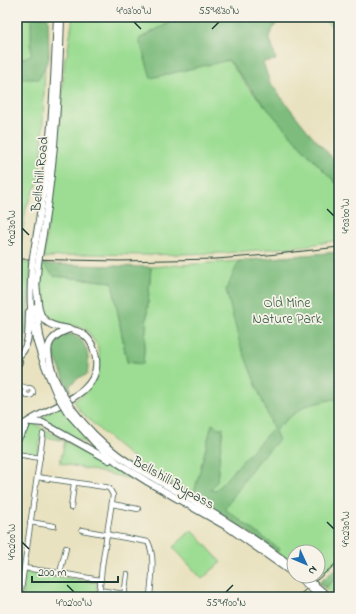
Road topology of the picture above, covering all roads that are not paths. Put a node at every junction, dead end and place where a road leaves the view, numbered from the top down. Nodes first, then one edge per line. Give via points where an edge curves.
1 (53, 17) edge
2 (57, 17) edge
3 (61, 17) edge
4 (65, 17) edge
5 (61, 49) junction
6 (55, 54) junction
7 (36, 260) junction
8 (30, 280) junction
9 (36, 285) junction
10 (72, 328) junction
11 (17, 363) edge
12 (56, 381) junction
13 (17, 384) edge
14 (27, 388) dead end
15 (59, 394) junction
16 (70, 412) junction
17 (33, 420) junction
18 (17, 430) edge
19 (43, 434) dead end
20 (17, 439) edge
21 (17, 454) edge
22 (40, 458) junction
23 (130, 471) junction
24 (37, 477) junction
25 (74, 482) junction
26 (112, 504) junction
27 (71, 508) dead end
28 (138, 509) dead end
29 (30, 522) junction
30 (54, 526) dead end
31 (82, 530) dead end
32 (107, 534) junction
33 (66, 548) dead end
34 (286, 562) edge
35 (286, 567) edge
36 (24, 568) junction
37 (60, 573) junction
38 (127, 574) dead end
39 (19, 579) edge
40 (100, 580) junction
41 (309, 584) edge
42 (99, 590) junction
43 (19, 594) edge
44 (321, 594) edge
45 (124, 595) edge
46 (99, 597) edge
47 (150, 597) edge
48 (330, 597) edge

1 - 6 highway
2 - 6 highway
3 - 5 highway
4 - 5 highway
5 - 7 highway, Bellshill Road via 52,177
6 - 7 highway, Bellshill Road via 46,180
7 - 8 highway, Bellshill Road
7 - 9 highway, Bellshill Road
8 - 11 highway via 28,336
8 - 15 highway, Bellshill Road via 35,338
9 - 10 highway via 40,311 46,320 52,325
9 - 12 highway, Bellshill Road via 40,336
10 - 12 highway via 56,335 50,343 49,357
10 - 17 highway via 81,332 91,342 96,356 94,374 88,386 79,394
12 - 15 highway, Bellshill Road
13 - 14 street
15 - 16 highway, Bellshill Bypass, bridge
16 - 23 highway, Bellshill Bypass via 106,454
16 - 34 highway, Bellshill Bypass via 100,442 123,460 231,524
17 - 18 highway
17 - 20 highway
17 - 23 highway
19 - 22 street
21 - 22 street
22 - 24 street
23 - 35 highway, Bellshill Bypass via 229,528
24 - 25 street
24 - 29 street
25 - 26 street via 105,488 112,492
25 - 27 street
26 - 28 street
26 - 32 street
29 - 30 street
29 - 36 street
31 - 32 street
32 - 40 street
32 - 47 street via 148,542 152,560
33 - 37 street
36 - 37 street
36 - 39 street
37 - 40 street
38 - 45 street
39 - 43 street
40 - 42 street
41 - 44 highway, Bellshill Bypass, bridge
42 - 45 street
42 - 46 street
44 - 48 highway, Bellshill Bypass

